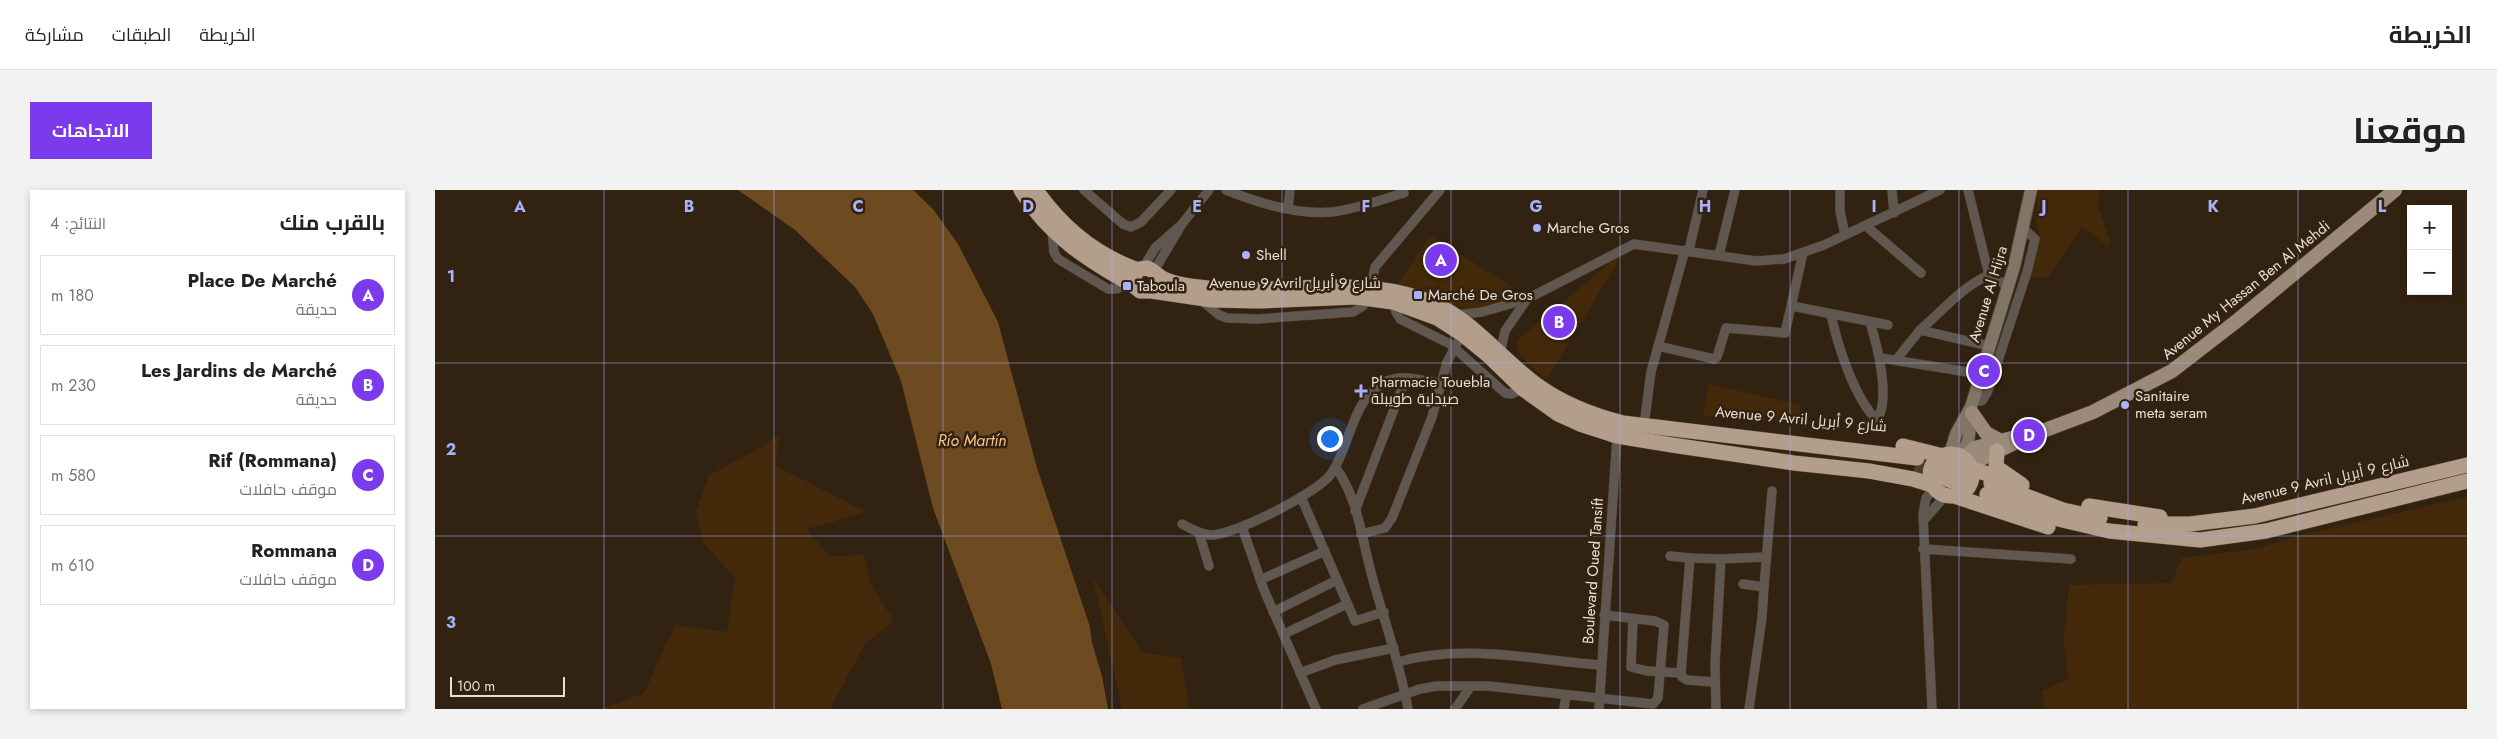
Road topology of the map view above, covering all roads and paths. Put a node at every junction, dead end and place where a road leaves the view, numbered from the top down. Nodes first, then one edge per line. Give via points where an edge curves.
1 (1021, 190) edge
2 (1036, 190) edge
3 (1084, 190) edge
4 (1171, 190) edge
5 (1209, 190) edge
6 (1226, 190) edge
7 (1290, 190) edge
8 (1440, 190) edge
9 (1703, 190) edge
10 (1735, 190) edge
11 (1840, 190) edge
12 (1892, 190) edge
13 (1940, 190) edge
14 (1968, 190) edge
15 (2031, 190) edge
16 (2395, 190) edge
17 (1404, 193) dead end
18 (1927, 193) edge
19 (1288, 209) junction
20 (1894, 213) junction
21 (1866, 226) junction
22 (2024, 229) junction
23 (1845, 235) junction
24 (1687, 250) junction
25 (1803, 253) junction
26 (1719, 255) junction
27 (2014, 267) junction
28 (1147, 271) junction
29 (2027, 272) junction
30 (1921, 273) dead end
31 (1989, 274) junction
32 (1131, 284) junction
33 (2008, 286) junction
34 (1151, 291) junction
35 (1370, 292) junction
36 (1527, 299) junction
37 (1393, 302) junction
38 (1792, 306) junction
39 (1447, 314) junction
40 (1831, 315) junction
41 (1999, 316) junction
42 (2012, 320) junction
43 (1869, 322) junction
44 (1888, 325) dead end
45 (1920, 330) junction
46 (1462, 334) junction
47 (1657, 346) junction
48 (1989, 346) junction
49 (1453, 347) junction
50 (1494, 355) junction
51 (1881, 358) junction
52 (1896, 360) junction
53 (1980, 374) junction
54 (1406, 378) junction
55 (1439, 383) junction
56 (1523, 389) junction
57 (1972, 407) junction
58 (1649, 426) junction
59 (1617, 436) junction
60 (1672, 445) junction
61 (1998, 445) junction
62 (2467, 465) edge
63 (1335, 468) junction
64 (1952, 473) junction
65 (2467, 481) edge
66 (2022, 485) junction
67 (1772, 491) dead end
68 (1301, 497) junction
69 (1355, 511) junction
70 (1924, 520) junction
71 (1182, 524) dead end
72 (2190, 524) junction
73 (1242, 527) junction
74 (1199, 533) junction
75 (1361, 534) junction
76 (2200, 540) junction
77 (1923, 549) junction
78 (1325, 551) junction
79 (1670, 556) dead end
80 (1766, 556) junction
81 (1690, 558) junction
82 (1721, 559) junction
83 (2071, 559) dead end
84 (1209, 566) dead end
85 (1260, 580) junction
86 (1337, 580) junction
87 (1743, 584) dead end
88 (1764, 587) junction
89 (1347, 604) junction
90 (1273, 612) junction
91 (1384, 612) junction
92 (1604, 615) junction
93 (1633, 619) junction
94 (1284, 634) junction
95 (1394, 648) junction
96 (1398, 662) junction
97 (1601, 665) junction
98 (1660, 672) junction
99 (1300, 673) junction
100 (1681, 673) junction
101 (1715, 682) junction
102 (1471, 686) junction
103 (1406, 694) junction
104 (1566, 695) junction
105 (1599, 697) junction
106 (1316, 709) edge
107 (1363, 709) edge
108 (1408, 709) edge
109 (1455, 709) edge
110 (1564, 709) edge
111 (1599, 709) edge
112 (1716, 709) edge
113 (1749, 709) edge
114 (1932, 709) edge

1 - 32 highway, Avenue 9 Avril شارع 9 أبريل via 1052,231 1085,258
2 - 28 highway, Avenue 9 Avril شارع 9 أبريل via 1074,233 1107,256
3 - 4 street via 1123,224 1131,227 1141,222
5 - 28 street
6 - 19 street
7 - 19 street
8 - 35 street via 1375,267
9 - 24 street
10 - 26 street
11 - 23 street
12 - 20 street
13 - 18 street
14 - 31 street
15 - 22 street, Avenue Al Hijra
16 - 61 main road, Avenue My Hassan Ben Al Mehdi via 2172,371 2093,412
17 - 19 street via 1332,212
18 - 20 street
20 - 21 street
21 - 23 street
21 - 30 street
22 - 27 street, Avenue Al Hijra
22 - 29 street via 2035,239
23 - 25 street
24 - 26 street
24 - 36 street via 1640,243 1625,246
24 - 47 street
25 - 26 street via 1764,261
25 - 38 street
27 - 29 street
27 - 33 street, Avenue Al Hijra
28 - 32 highway via 1133,277
28 - 34 highway via 1157,284
28 - 35 highway, Avenue 9 Avril شارع 9 أبريل via 1176,283 1214,289
29 - 42 street
31 - 33 street
31 - 45 street via 1967,288
32 - 34 highway, Avenue 9 Avril شارع 9 أبريل via 1140,291
33 - 41 street, Avenue Al Hijra
34 - 35 highway, Avenue 9 Avril شارع 9 أبريل via 1200,300 1259,301
35 - 37 highway, Avenue 9 Avril شارع 9 أبريل
35 - 39 highway, Avenue 9 Avril شارع 9 أبريل via 1406,293
36 - 39 street via 1482,312
36 - 50 street via 1505,331
37 - 39 highway, Avenue 9 Avril شارع 9 أبريل
37 - 49 street via 1401,318
38 - 40 street
38 - 47 street via 1785,333 1726,328 1716,359
39 - 46 highway
39 - 50 highway
40 - 43 street
40 - 51 street via 1844,359 1877,420 1882,392
41 - 42 street
41 - 48 street, Avenue Al Hijra
42 - 57 street via 1985,397
43 - 44 street
43 - 51 street
45 - 48 street
45 - 52 street
46 - 49 street
46 - 50 highway
47 - 58 street via 1651,372
48 - 53 street, Avenue Al Hijra
49 - 55 street
49 - 56 street via 1505,393
50 - 56 highway, Avenue 9 Avril شارع 9 أبريل
50 - 58 highway, Avenue 9 Avril شارع 9 أبريل via 1557,399 1593,415
51 - 52 street
52 - 53 street
53 - 57 street, Avenue Al Hijra
54 - 55 street
54 - 63 street via 1383,383 1368,397
54 - 69 street
55 - 75 street via 1432,417 1389,525
56 - 59 highway, Avenue 9 Avril شارع 9 أبريل via 1558,414
57 - 61 main road via 1986,433
57 - 64 street, Avenue Al Hijra via 1956,434
58 - 60 highway, Avenue 9 Avril شارع 9 أبريل via 1915,463
58 - 64 highway, Avenue 9 Avril شارع 9 أبريل via 1747,429 1920,448
59 - 60 highway, Avenue 9 Avril شارع 9 أبريل
59 - 92 street, Boulevard Oued Tansift
60 - 64 highway, Avenue 9 Avril شارع 9 أبريل via 1913,479
61 - 64 main road, Avenue My Hassan Ben Al Mehdi
61 - 66 highway via 1996,467
62 - 72 highway, Avenue 9 Avril شارع 9 أبريل via 2255,516
63 - 68 street via 1327,481
63 - 69 street via 1348,487
64 - 66 highway, Avenue 9 Avril شارع 9 أبريل
64 - 70 street
64 - 70 street via 1924,504
64 - 76 highway, Avenue 9 Avril شارع 9 أبريل via 2050,528 2084,536 2144,543
65 - 76 highway, Avenue 9 Avril شارع 9 أبريل via 2266,531
66 - 72 highway, Avenue 9 Avril شارع 9 أبريل via 2098,509
67 - 80 street
68 - 73 street
68 - 78 street
69 - 75 street
70 - 77 street
71 - 74 street
72 - 76 highway, Avenue 9 Avril شارع 9 أبريل via 2110,521 1989,488 2054,518 2109,531
73 - 74 street via 1227,533
73 - 85 street
74 - 84 street
75 - 91 street
77 - 83 street
77 - 114 street
78 - 85 street
78 - 86 street
79 - 81 street
80 - 82 street
80 - 88 street
81 - 82 street
81 - 100 street
82 - 101 street
85 - 90 street
86 - 89 street
86 - 90 street
87 - 88 street
88 - 113 street via 1763,618
89 - 91 street via 1355,621
89 - 94 street
90 - 94 street
91 - 95 street
92 - 93 street
92 - 97 street, Boulevard Oued Tansift
93 - 98 street via 1631,667
93 - 98 street via 1664,625
94 - 99 street
95 - 96 street
95 - 99 street via 1340,659
96 - 97 street via 1434,654 1462,654
96 - 103 street
97 - 105 street, Boulevard Oued Tansift
98 - 100 street
98 - 105 street via 1658,698 1653,704
99 - 106 street
100 - 101 street via 1687,680
101 - 112 street
102 - 103 street via 1427,687
102 - 104 street
102 - 109 street
103 - 107 street
103 - 108 street
104 - 105 street
104 - 110 street
105 - 111 street, Boulevard Oued Tansift

